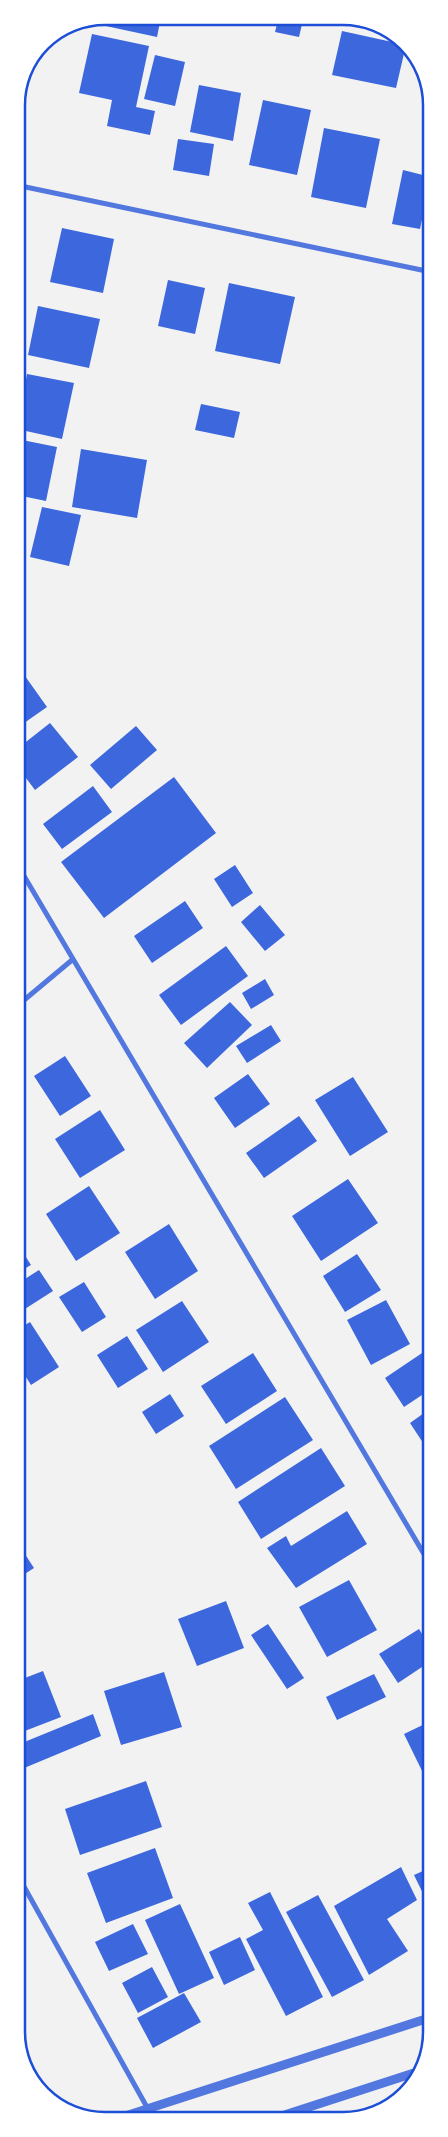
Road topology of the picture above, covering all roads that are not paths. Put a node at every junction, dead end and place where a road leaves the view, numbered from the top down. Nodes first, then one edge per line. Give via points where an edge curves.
1 (25, 187) edge
2 (423, 270) edge
3 (25, 878) edge
4 (72, 960) junction
5 (25, 999) edge
6 (423, 1551) edge
7 (25, 1888) edge
8 (423, 2020) edge
9 (412, 2074) edge
10 (148, 2109) junction
11 (138, 2112) edge
12 (149, 2112) edge
13 (294, 2112) edge

1 - 2 street
3 - 4 street
4 - 5 street
4 - 6 street
7 - 10 street
8 - 10 street
9 - 13 street
10 - 11 street
10 - 12 street

